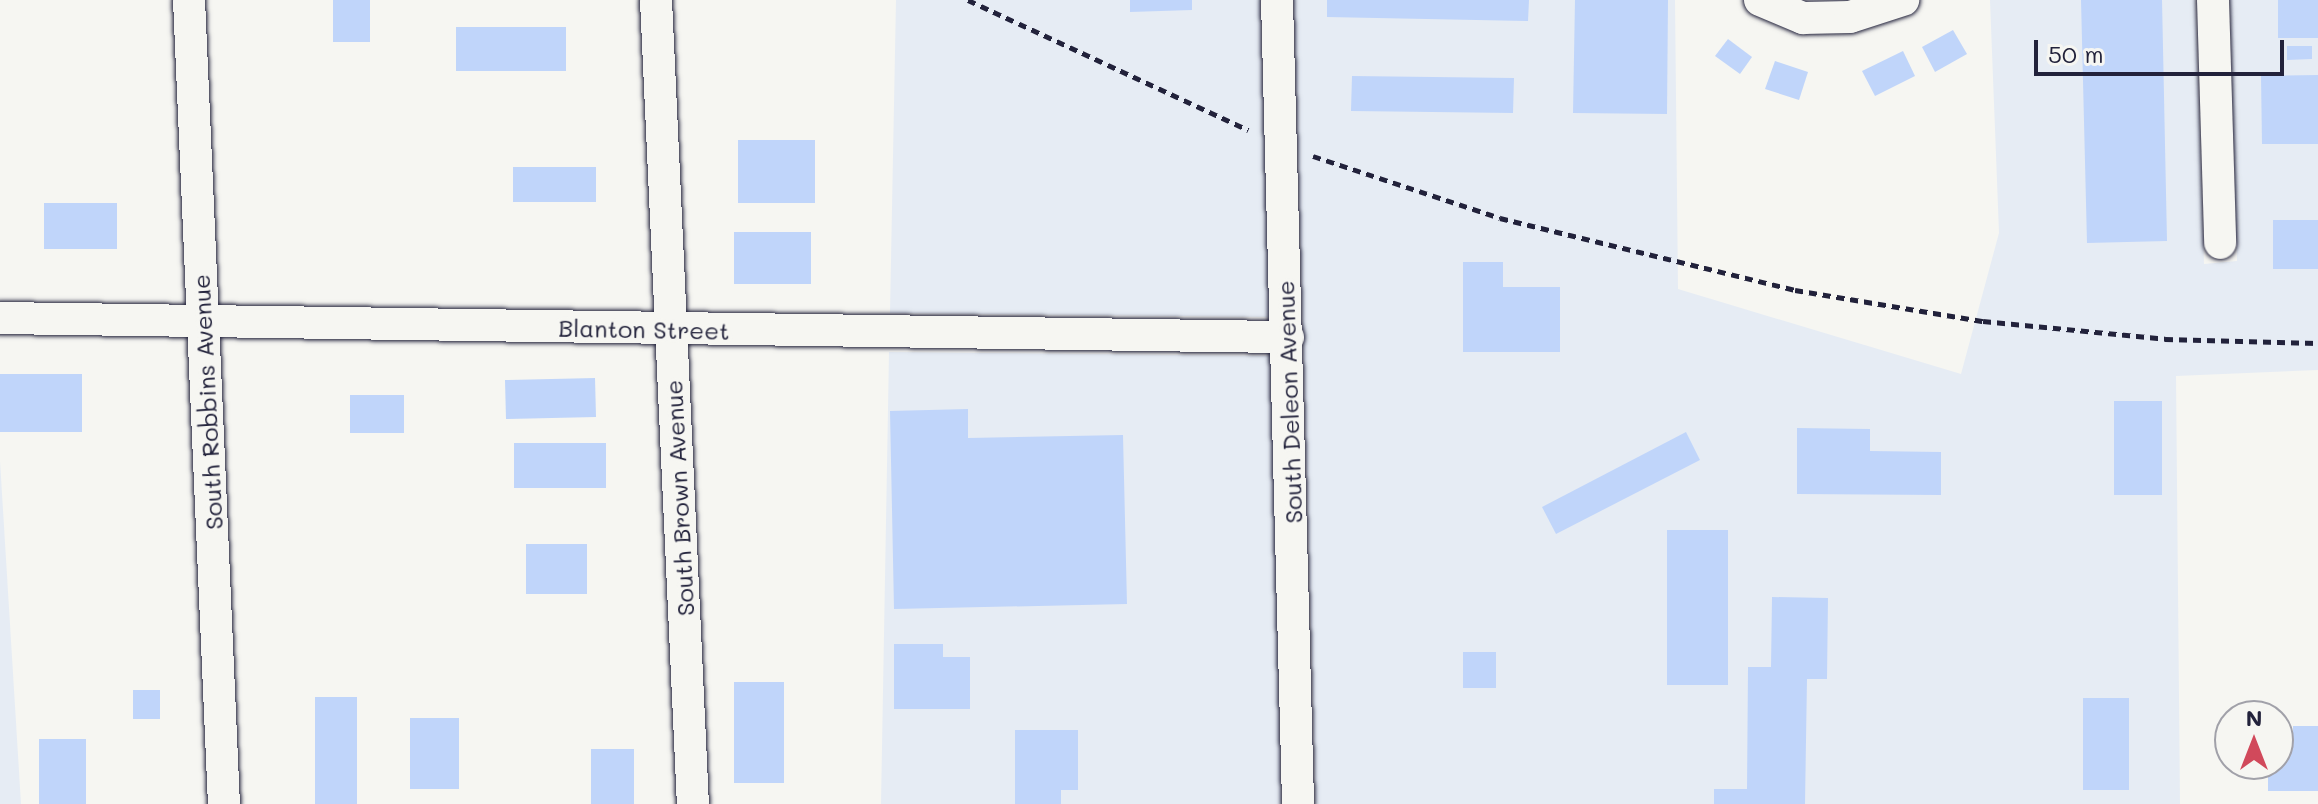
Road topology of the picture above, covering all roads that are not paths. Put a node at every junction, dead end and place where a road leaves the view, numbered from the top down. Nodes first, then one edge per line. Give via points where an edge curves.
1 (189, 0) edge
2 (656, 0) edge
3 (1277, 0) edge
4 (1760, 0) edge
5 (1903, 0) edge
6 (2213, 0) edge
7 (2220, 243) dead end
8 (0, 318) edge
9 (203, 319) junction
10 (671, 330) junction
11 (1288, 337) junction
12 (224, 804) edge
13 (693, 804) edge
14 (1298, 804) edge

1 - 9 street, South Robbins Avenue
2 - 10 street, South Brown Avenue
3 - 11 street, South Deleon Avenue
4 - 5 street via 1765,7 1803,18 1850,17
6 - 7 street
8 - 9 street, Blanton Street
9 - 10 street, Blanton Street
9 - 12 street, South Robbins Avenue
10 - 11 street, Blanton Street
10 - 13 street, South Brown Avenue
11 - 14 street, South Deleon Avenue

